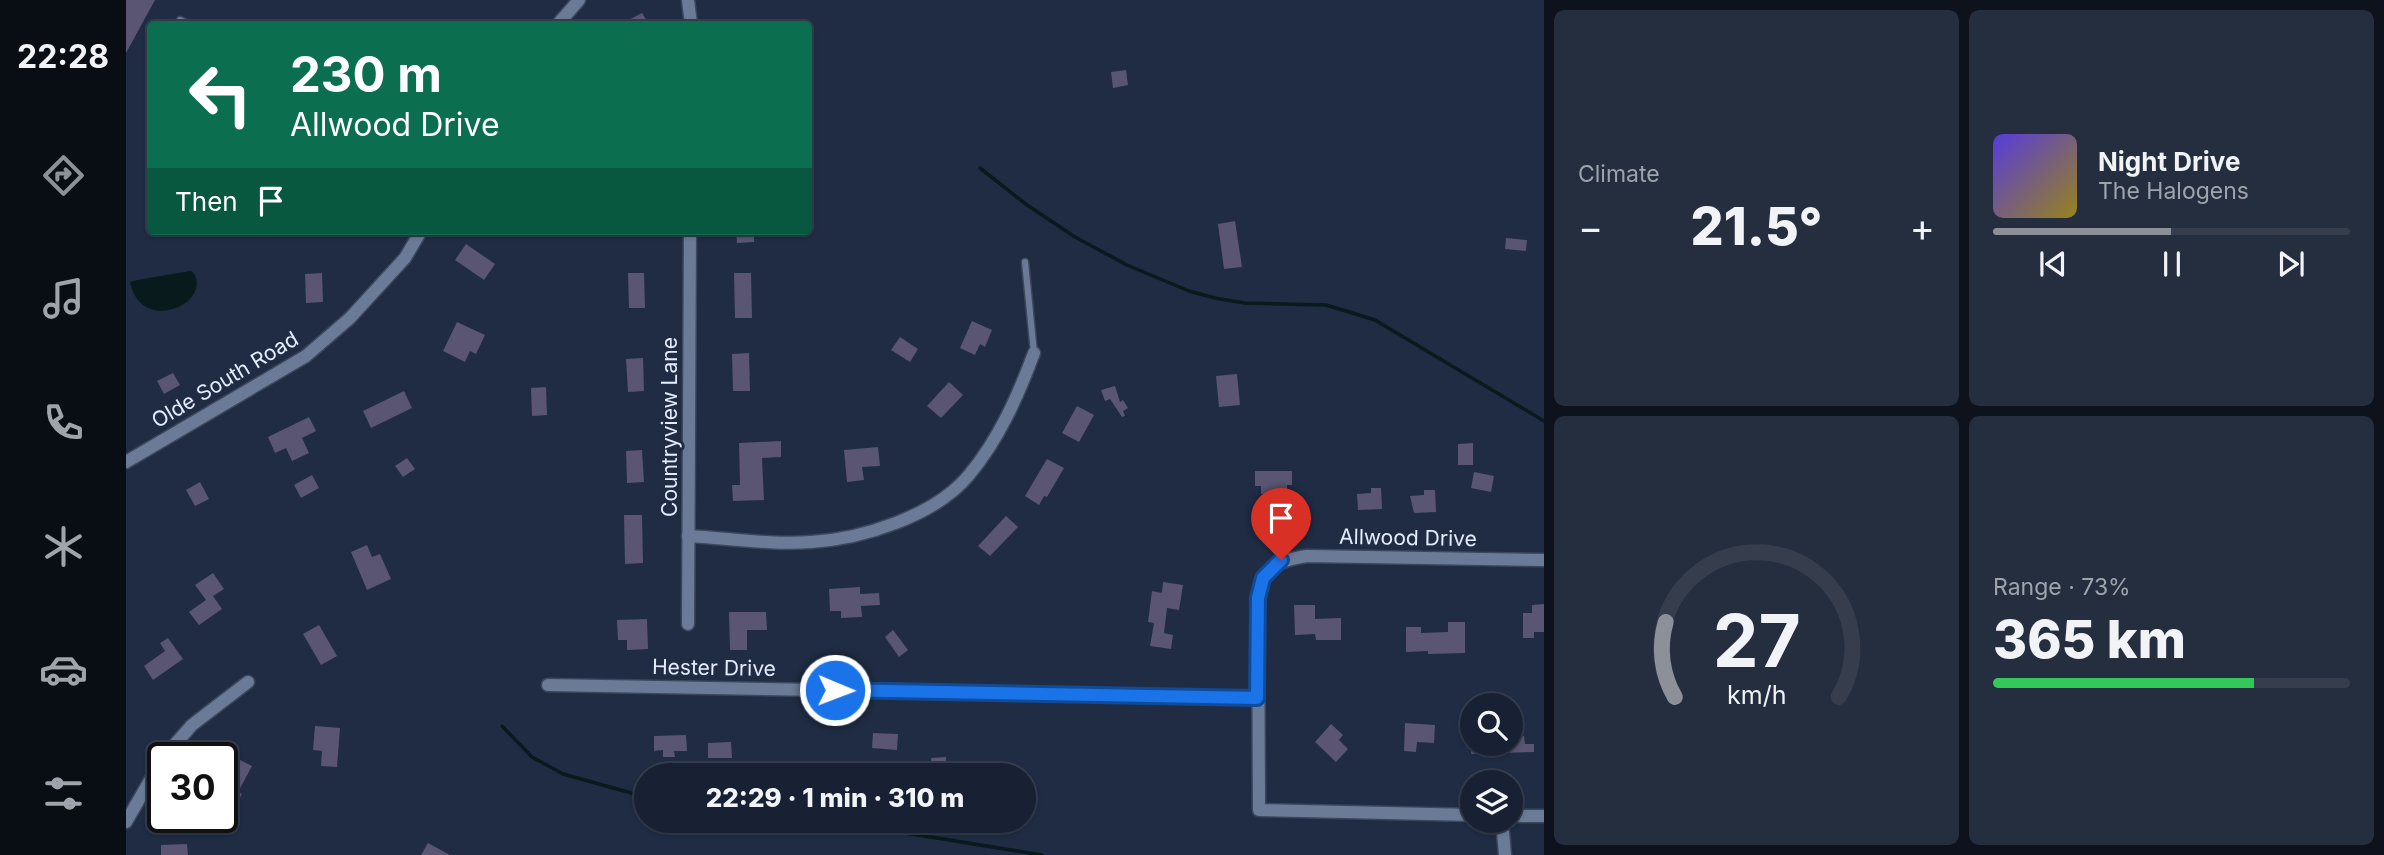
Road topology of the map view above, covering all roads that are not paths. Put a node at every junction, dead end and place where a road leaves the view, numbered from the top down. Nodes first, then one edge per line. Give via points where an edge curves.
1 (579, 0) edge
2 (688, 0) edge
3 (561, 21) edge
4 (691, 21) edge
5 (419, 235) edge
6 (690, 235) edge
7 (1025, 262) dead end
8 (1034, 353) joint
9 (126, 461) edge
10 (688, 537) junction
11 (1544, 560) edge
12 (688, 624) dead end
13 (248, 682) dead end
14 (548, 685) dead end
15 (1257, 698) junction
16 (177, 742) edge
17 (147, 786) edge
18 (1460, 815) edge
19 (1523, 816) edge
20 (1544, 816) edge
21 (126, 822) edge
22 (1503, 833) edge
23 (1505, 855) edge

1 - 3 street
2 - 4 street
5 - 9 street, Olde South Road via 405,258 306,356
6 - 10 street, Countryview Lane
7 - 8 lane
8 - 10 street via 1000,431 968,477 933,505 849,538 808,542
10 - 12 street, Countryview Lane
11 - 15 street, Allwood Drive via 1307,556 1281,560 1263,578 1258,598
13 - 16 street
14 - 15 street, Hester Drive
15 - 18 street, Allwood Drive via 1259,810
17 - 21 street
19 - 20 street
22 - 23 street

